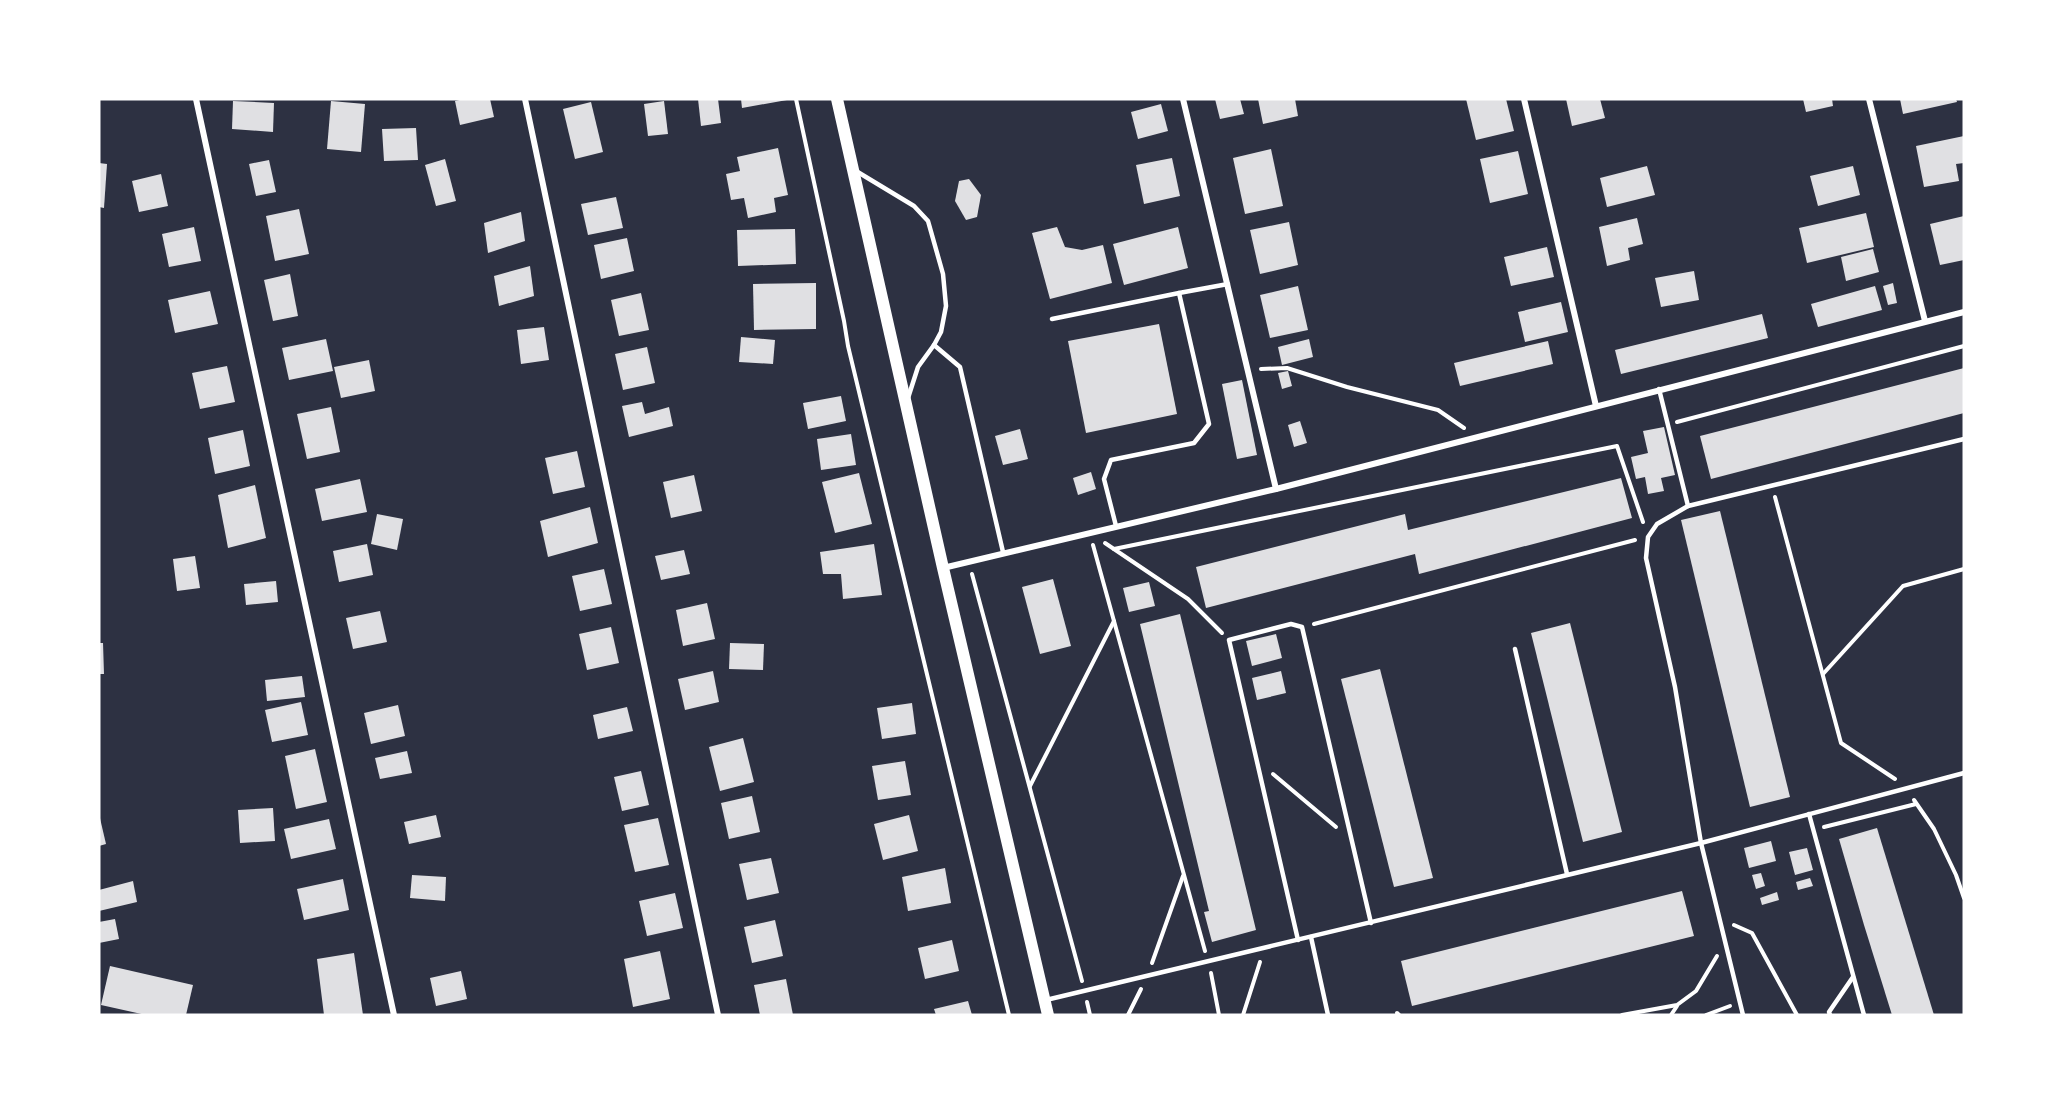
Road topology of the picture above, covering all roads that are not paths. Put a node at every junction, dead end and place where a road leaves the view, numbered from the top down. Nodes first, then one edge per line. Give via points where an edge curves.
1 (196, 99) edge
2 (525, 99) edge
3 (837, 99) edge
4 (1183, 99) edge
5 (1524, 99) edge
6 (1869, 99) edge
7 (852, 169) junction
8 (1228, 284) junction
9 (1179, 293) junction
10 (1964, 312) edge
11 (1052, 319) dead end
12 (1925, 321) junction
13 (934, 345) junction
14 (1659, 389) junction
15 (1596, 405) junction
16 (905, 406) junction
17 (1964, 439) edge
18 (1276, 489) junction
19 (1688, 506) junction
20 (1116, 526) junction
21 (1003, 552) junction
22 (943, 568) junction
23 (1515, 649) dead end
24 (1964, 773) edge
25 (1809, 814) junction
26 (1701, 843) junction
27 (1567, 874) junction
28 (1371, 923) junction
29 (1311, 937) junction
30 (1298, 940) junction
31 (1854, 977) junction
32 (1045, 1000) junction
33 (394, 1015) edge
34 (718, 1015) edge
35 (1048, 1015) edge
36 (1328, 1015) edge
37 (1743, 1015) edge
38 (1830, 1015) edge
39 (1863, 1015) edge

1 - 33 street
2 - 34 street
3 - 7 main road
4 - 8 street
5 - 15 street
6 - 12 street
7 - 13 lane via 914,206 928,222 943,274 946,306
7 - 16 main road
8 - 9 lane
8 - 18 street
9 - 11 lane
9 - 20 lane via 1209,424 1194,442 1111,460 1104,479
10 - 12 street
12 - 14 street
13 - 16 lane via 918,367
13 - 21 lane via 960,366
14 - 15 street
14 - 19 lane
15 - 18 street
16 - 22 main road
17 - 19 lane
18 - 20 street
19 - 26 lane via 1657,524 1648,537 1646,558 1675,687
20 - 21 street
21 - 22 street
22 - 32 main road
23 - 27 lane
24 - 25 lane
25 - 26 lane
25 - 31 lane
26 - 27 lane
26 - 37 lane
27 - 28 lane
28 - 29 lane
28 - 30 lane via 1302,627 1291,624 1228,640
29 - 30 lane
29 - 36 lane
30 - 32 lane
31 - 38 lane
31 - 39 lane
32 - 35 main road

